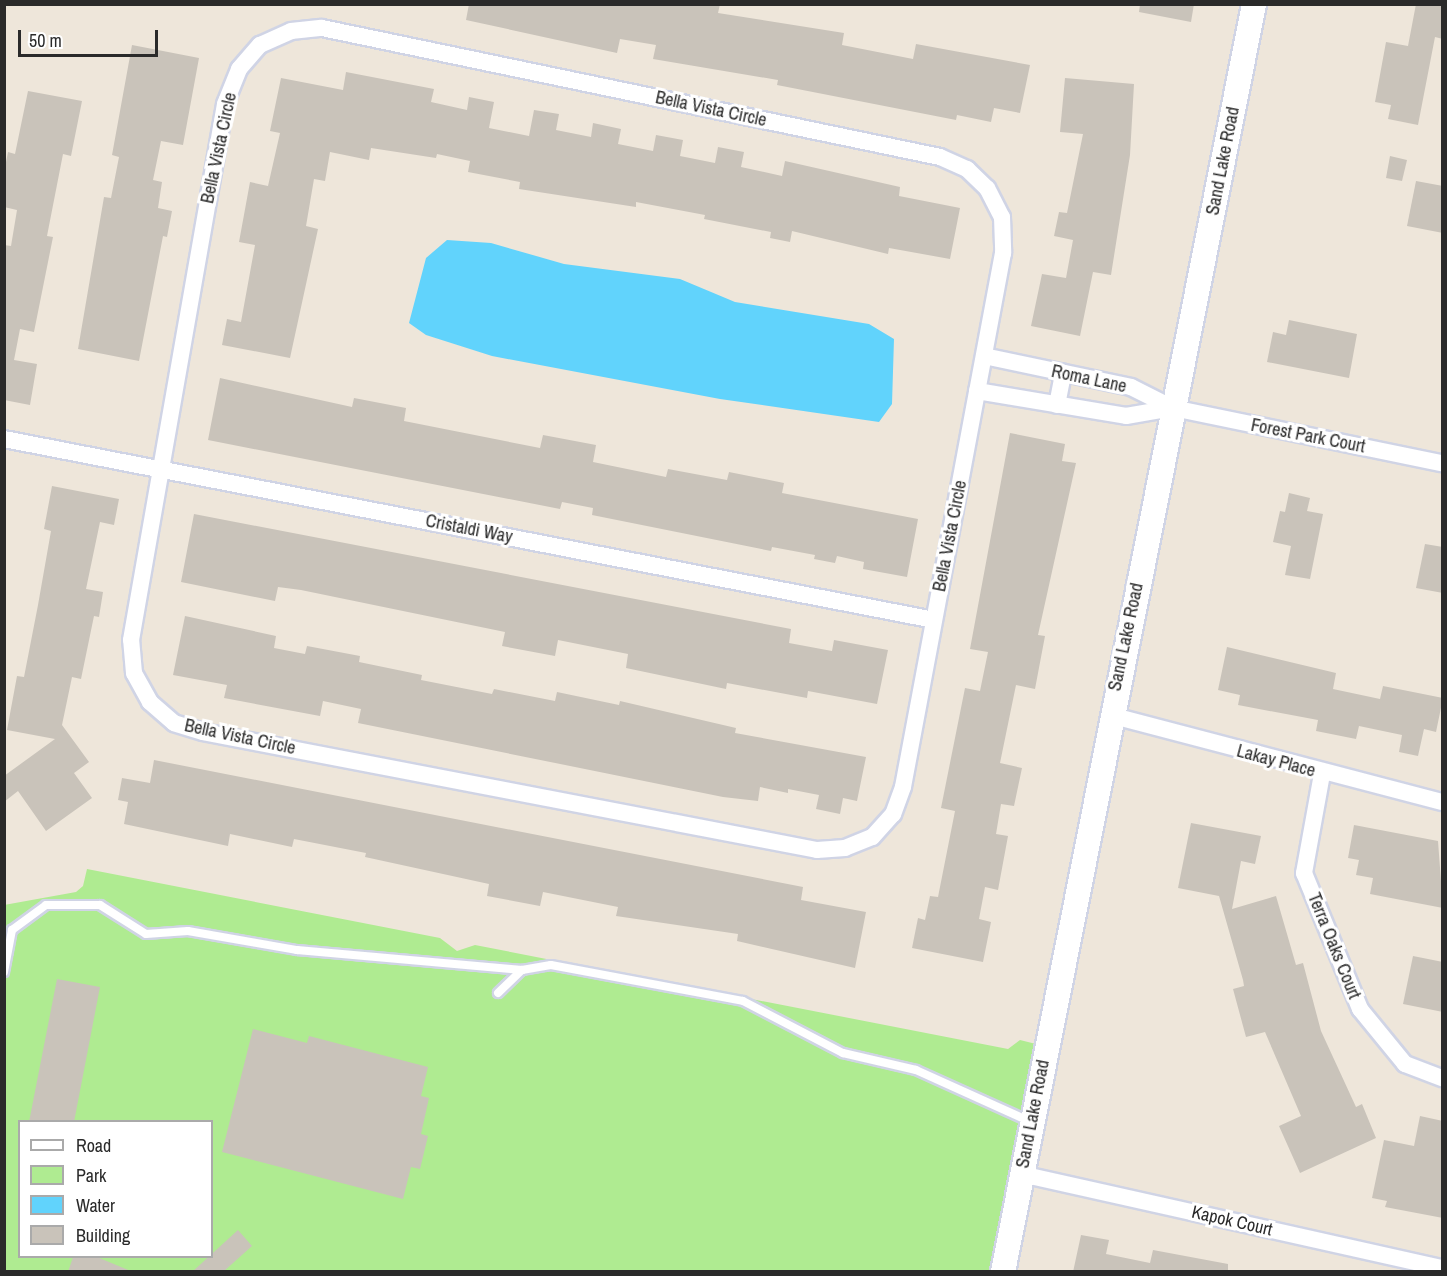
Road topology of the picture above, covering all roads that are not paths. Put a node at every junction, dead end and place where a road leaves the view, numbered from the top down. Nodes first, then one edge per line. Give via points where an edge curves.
1 (1254, 4) edge
2 (984, 356) junction
3 (1063, 373) junction
4 (977, 391) junction
5 (1057, 405) junction
6 (1173, 408) junction
7 (4, 438) edge
8 (1443, 463) edge
9 (161, 469) junction
10 (934, 620) junction
11 (1110, 715) junction
12 (1322, 774) junction
13 (1443, 802) edge
14 (7, 938) edge
15 (522, 970) junction
16 (4, 972) edge
17 (498, 993) dead end
18 (1443, 1078) edge
19 (1031, 1122) junction
20 (1021, 1174) junction
21 (1443, 1268) edge
22 (1003, 1272) edge

1 - 6 street, Sand Lake Road
2 - 3 street, Roma Lane
2 - 4 street, Bella Vista Circle
2 - 9 street, Bella Vista Circle via 1003,253 1002,217 987,188 967,169 940,157 322,28 291,31 260,45 239,69 225,104
3 - 5 street
3 - 6 street, Roma Lane via 1131,387
4 - 5 street, Roma Lane
4 - 10 street, Bella Vista Circle
5 - 6 street, Roma Lane via 1126,417
6 - 8 street, Forest Park Court
6 - 11 street, Sand Lake Road
7 - 9 street, Cristaldi Way
9 - 10 street, Cristaldi Way
9 - 10 street, Bella Vista Circle via 131,640 134,673 150,702 174,723 203,732 805,848 845,848 872,837 893,814 903,787
11 - 12 street, Lakay Place
11 - 19 street, Sand Lake Road
12 - 13 street, Lakay Place
12 - 18 street, Terra Oaks Court via 1304,873 1360,1009 1405,1064
14 - 15 lane via 46,905 100,905 146,934 188,931 297,950
14 - 16 lane
15 - 17 lane
15 - 19 lane via 551,965 742,1001 843,1053 916,1070
19 - 20 street, Sand Lake Road
20 - 21 street, Kapok Court
20 - 22 street, Sand Lake Road

